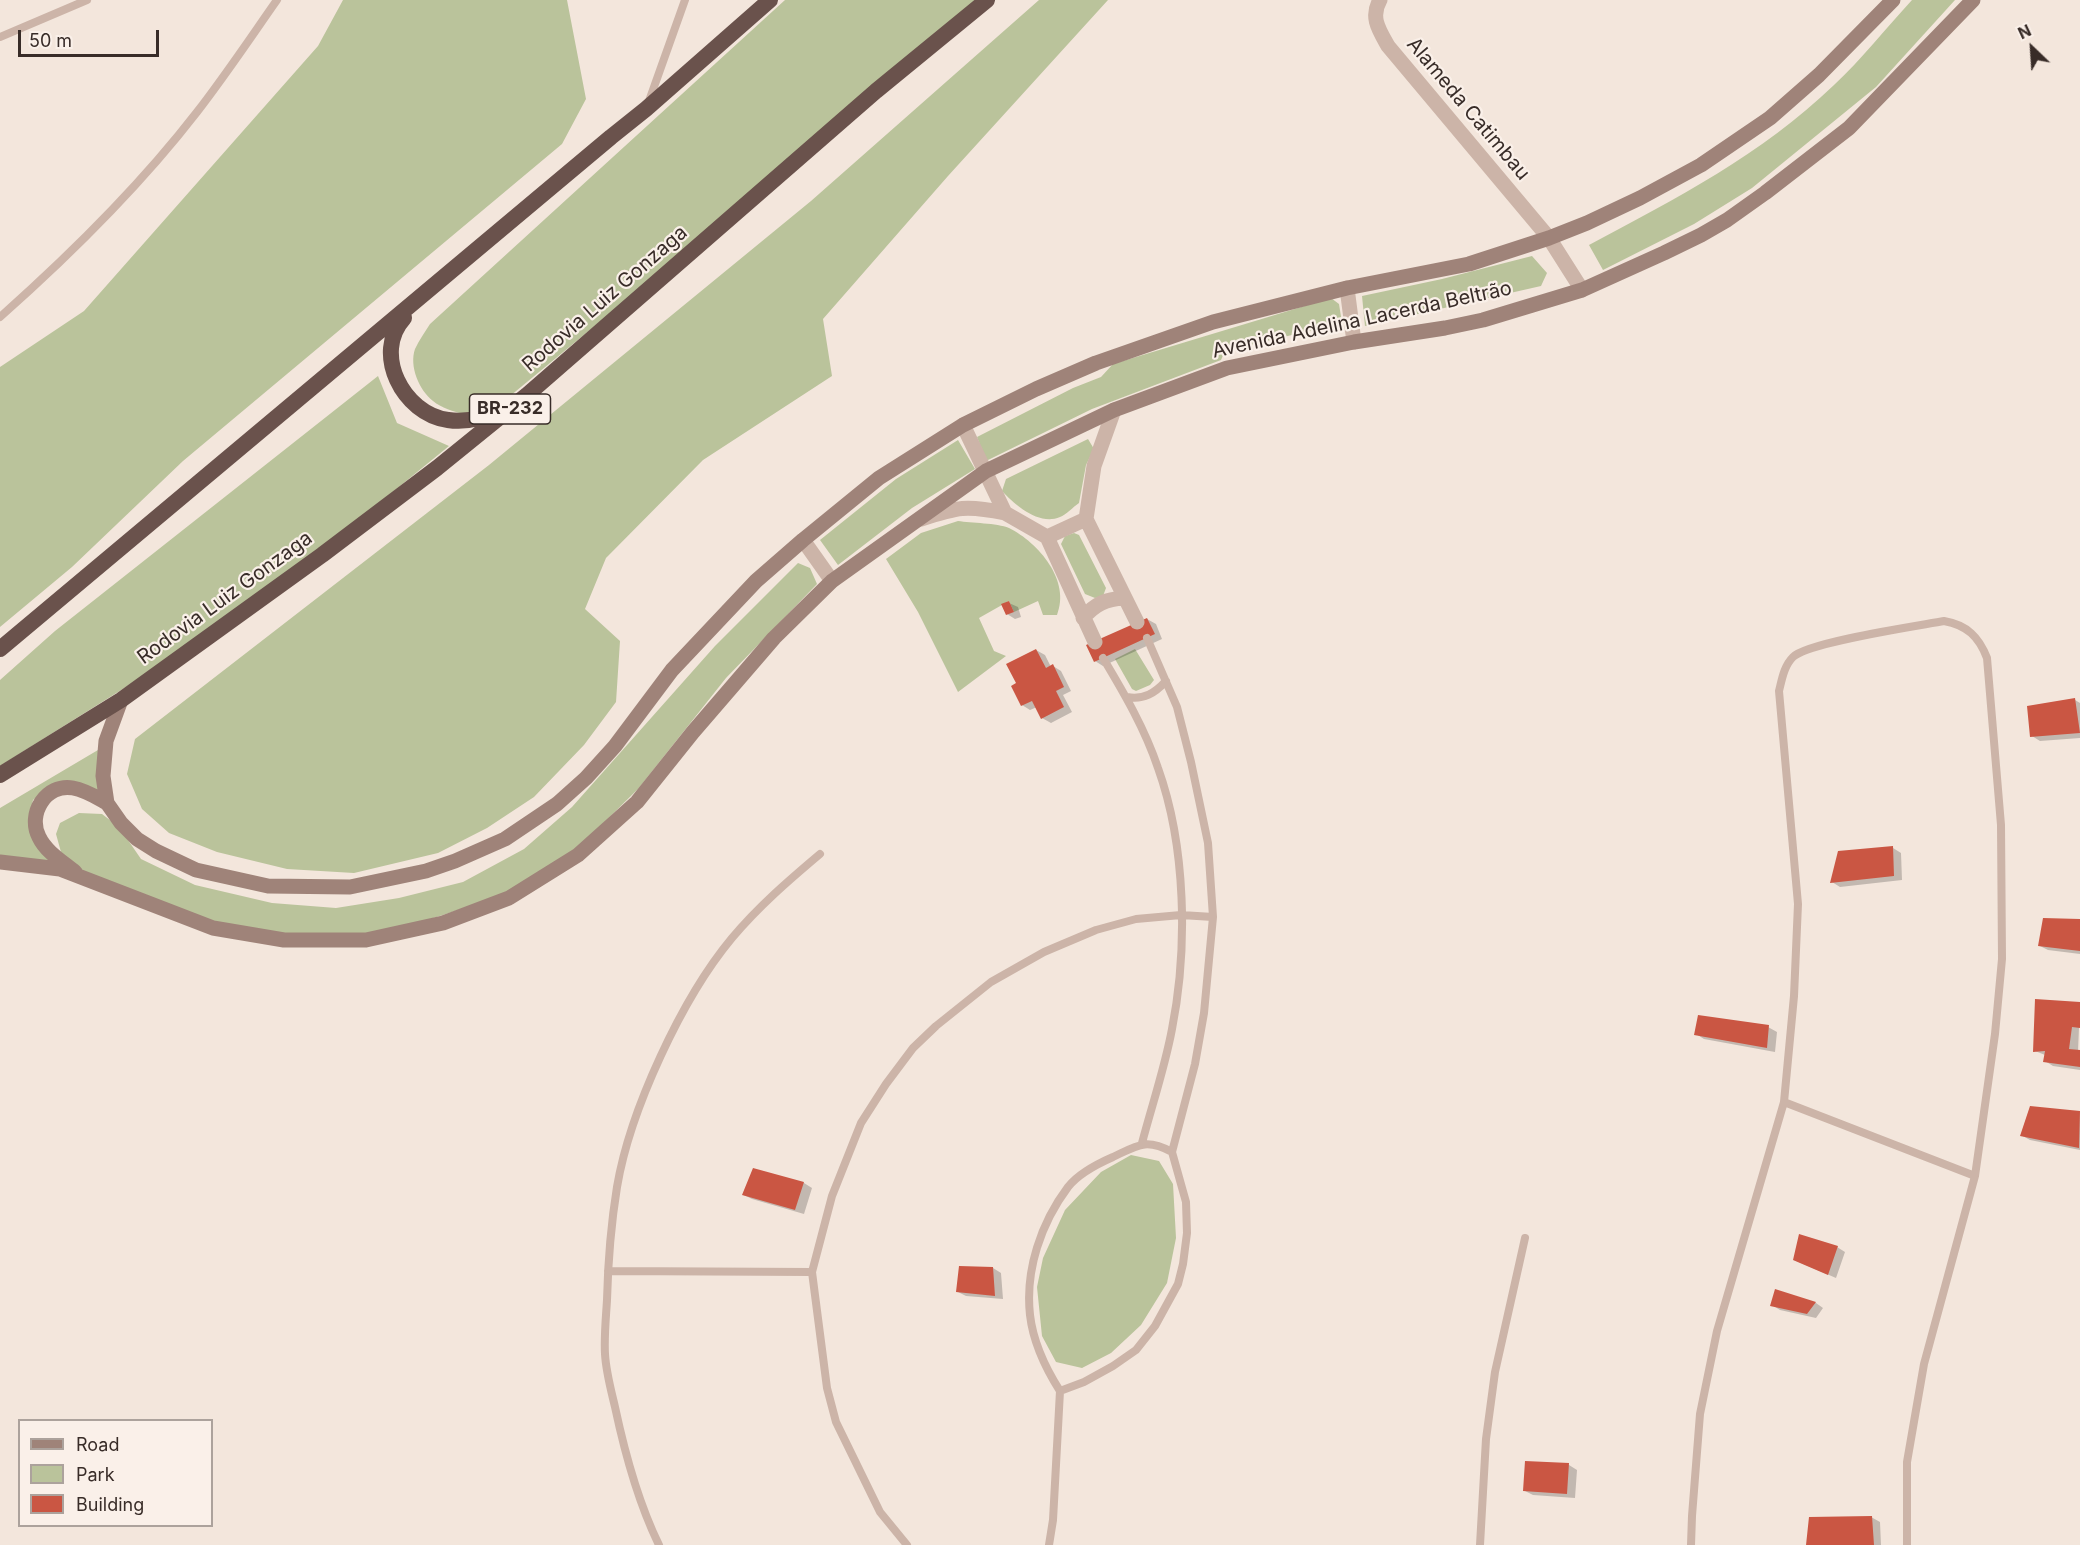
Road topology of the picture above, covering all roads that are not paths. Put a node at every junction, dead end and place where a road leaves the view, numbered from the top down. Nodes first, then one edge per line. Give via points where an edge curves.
1 (87, 0) edge
2 (277, 0) edge
3 (685, 0) edge
4 (770, 0) edge
5 (987, 0) edge
6 (1380, 0) edge
7 (1893, 0) edge
8 (1973, 0) edge
9 (0, 37) edge
10 (646, 109) junction
11 (1549, 238) junction
12 (438, 282) junction
13 (1347, 288) junction
14 (1582, 290) junction
15 (0, 317) edge
16 (1354, 342) junction
17 (527, 395) junction
18 (1114, 410) junction
19 (963, 425) junction
20 (986, 471) junction
21 (1005, 513) junction
22 (1086, 519) junction
23 (912, 522) junction
24 (1047, 537) junction
25 (803, 540) junction
26 (832, 581) junction
27 (1124, 598) junction
28 (1083, 618) junction
29 (1137, 622) dead end
30 (1147, 638) dead end
31 (1095, 642) dead end
32 (0, 649) edge
33 (1103, 658) dead end
34 (1166, 681) junction
35 (1127, 697) junction
36 (121, 700) junction
37 (0, 775) edge
38 (106, 803) junction
39 (820, 854) dead end
40 (0, 862) edge
41 (80, 876) junction
42 (1181, 915) junction
43 (1213, 917) junction
44 (1784, 1102) junction
45 (1142, 1143) junction
46 (1172, 1152) junction
47 (1974, 1176) junction
48 (1525, 1238) dead end
49 (608, 1271) junction
50 (812, 1272) junction
51 (1060, 1391) junction
52 (659, 1545) edge
53 (908, 1545) edge
54 (1049, 1545) edge
55 (1480, 1545) edge
56 (1691, 1545) edge
57 (1907, 1545) edge

1 - 9 lane
2 - 15 lane via 197,112 152,166 73,250
3 - 10 lane
4 - 10 highway
5 - 17 highway, Rodovia Luiz Gonzaga / BR-232 via 876,91
6 - 11 street, Alameda Catimbau via 1374,9 1377,28 1388,46
7 - 11 main road, Avenida Adelina Lacerda Beltrão via 1770,118 1701,165 1640,198
8 - 14 main road, Avenida Adelina Lacerda Beltrão via 1849,128 1765,193 1701,235
10 - 12 highway
11 - 13 main road, Avenida Adelina Lacerda Beltrão via 1469,264
11 - 14 street, Alameda Catimbau
12 - 17 highway via 399,324 392,338 391,359 408,399 445,420 467,421
12 - 32 highway
13 - 16 street
13 - 19 main road, Avenida Adelina Lacerda Beltrão via 1213,322 1035,389
14 - 16 main road, Avenida Adelina Lacerda Beltrão via 1483,320
16 - 18 main road, Avenida Adelina Lacerda Beltrão via 1227,368
17 - 36 highway, Rodovia Luiz Gonzaga / BR-232 via 437,468
18 - 20 main road, Avenida Adelina Lacerda Beltrão
18 - 22 street via 1089,485
19 - 20 street
19 - 25 main road, Avenida Adelina Lacerda Beltrão via 879,478
20 - 21 street
20 - 23 main road, Avenida Adelina Lacerda Beltrão
21 - 23 street via 960,507
21 - 24 street
22 - 24 street
22 - 27 street
23 - 26 main road, Avenida Adelina Lacerda Beltrão
24 - 28 street
25 - 26 street
25 - 38 main road, Avenida Adelina Lacerda Beltrão via 756,581 672,670 586,778 557,804 506,839 455,861 350,887 268,886 196,870 156,851 137,839
26 - 41 main road, Avenida Adelina Lacerda Beltrão via 774,638 637,802 578,855 509,898 444,923 366,940 284,940 213,928
27 - 28 street via 1101,602
27 - 29 street
28 - 31 street
30 - 34 lane
33 - 35 lane
34 - 35 lane via 1150,695
34 - 43 lane via 1180,718 1206,832
35 - 42 lane via 1158,768 1172,820
36 - 37 highway, Rodovia Luiz Gonzaga / BR-232
36 - 38 main road via 106,741
38 - 41 main road via 70,787 46,795 38,807 38,835 46,848
39 - 49 lane via 771,895 731,939 677,1023 627,1145 617,1186
40 - 41 main road, Avenida Adelina Lacerda Beltrão via 60,869
42 - 43 lane
42 - 45 lane via 1180,971 1172,1029
42 - 50 lane via 1136,919 1096,930 1044,952 991,982 913,1048 861,1122 832,1196
43 - 46 lane via 1204,1013
44 - 47 lane
44 - 47 lane via 1798,904 1779,691 1783,672 1794,656 1814,646 1944,621 1958,623 1973,633 1987,658 2001,825 2002,959
44 - 56 lane via 1708,1373 1700,1414
45 - 46 lane
45 - 51 lane via 1094,1166 1069,1186 1035,1251 1030,1317 1045,1367
46 - 51 lane via 1186,1202 1187,1233 1178,1284 1155,1326 1136,1350
47 - 57 lane via 1924,1364 1907,1462
48 - 55 lane via 1495,1372 1486,1439
49 - 50 lane
49 - 52 lane via 605,1353 611,1391 646,1519
50 - 53 lane via 827,1388 836,1422 880,1512
51 - 54 lane

